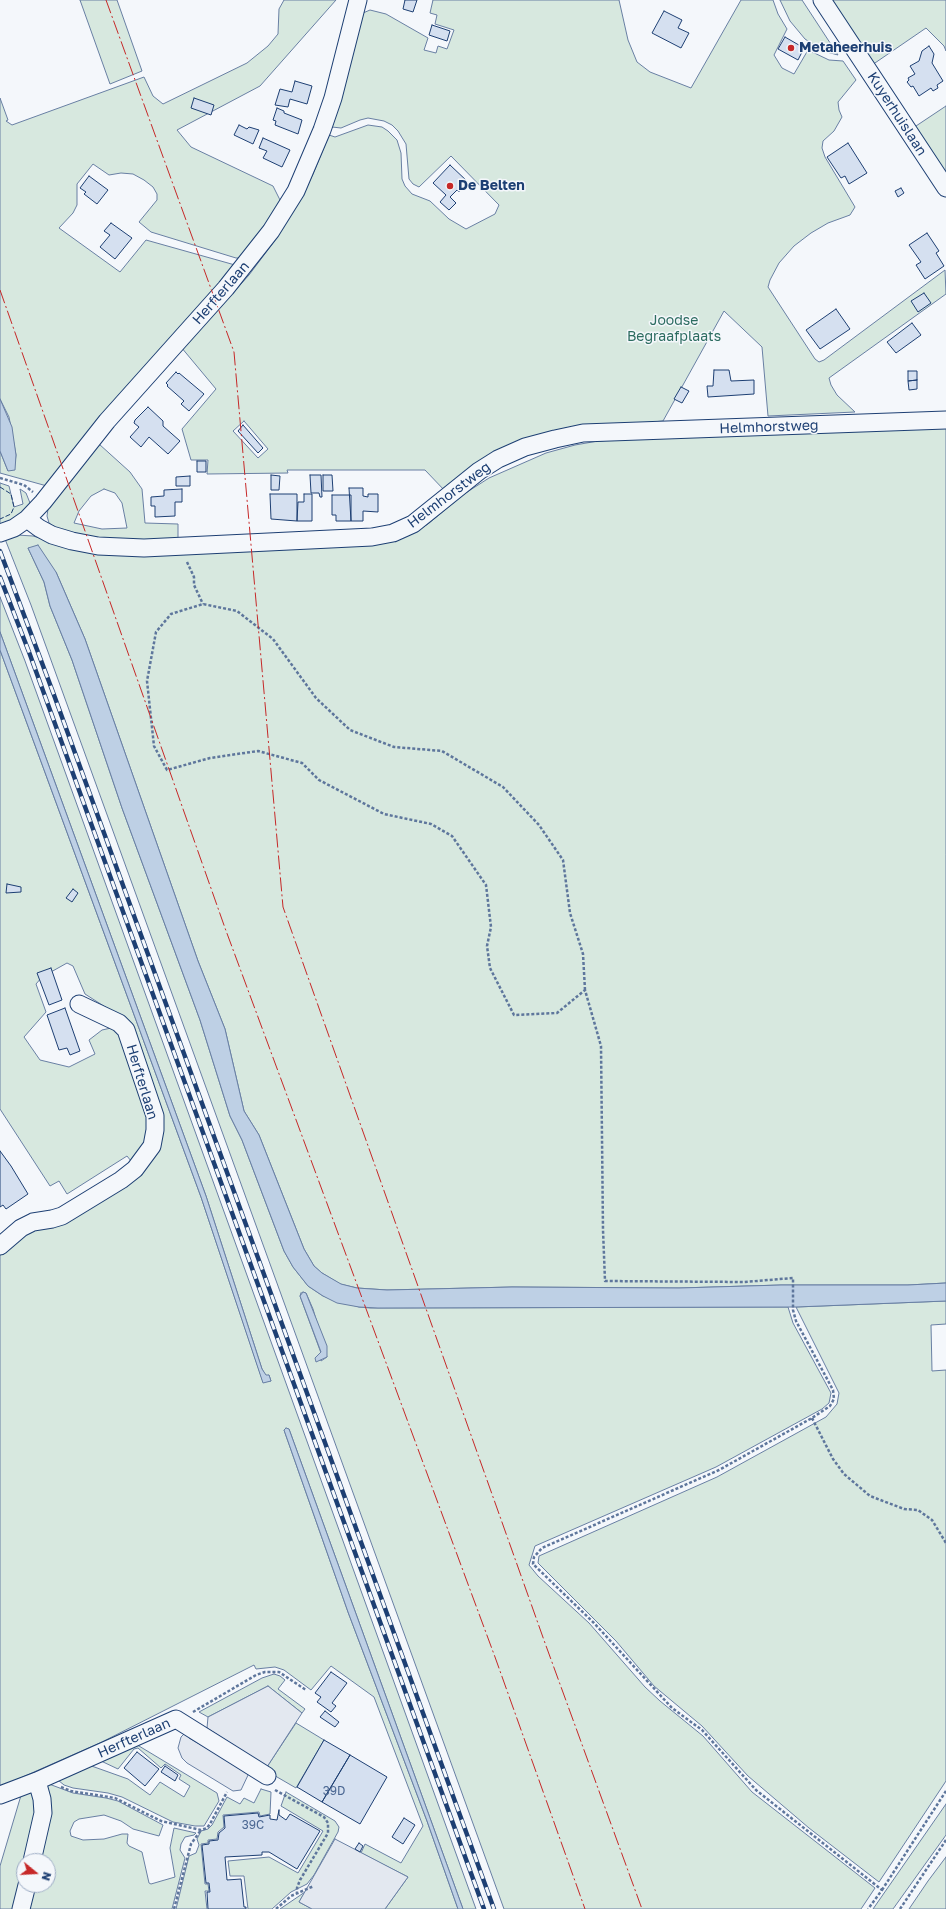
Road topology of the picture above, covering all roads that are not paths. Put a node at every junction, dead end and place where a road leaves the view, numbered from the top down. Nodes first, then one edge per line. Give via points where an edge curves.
1 (358, 0) edge
2 (822, 0) edge
3 (946, 188) edge
4 (946, 420) edge
5 (27, 519) junction
6 (0, 533) edge
7 (79, 1004) dead end
8 (0, 1246) edge
9 (44, 1778) junction
10 (270, 1782) road end
11 (0, 1795) edge
12 (34, 1853) edge
13 (25, 1893) edge
14 (21, 1909) edge

1 - 5 street, Herfterlaan via 333,98 322,130 305,173 285,210 245,266 129,396
2 - 3 street, Kuyerhuislaan
4 - 5 street, Helmhorstweg via 583,433 526,446 498,459 413,524 393,533 372,537 144,548 98,546 52,534
5 - 6 street, Herfterlaan via 14,528
7 - 8 street, Herfterlaan via 119,1023 126,1030 155,1116 152,1146 135,1169 121,1180 62,1216 33,1222 21,1228
9 - 10 street, Herfterlaan via 176,1720
9 - 11 street, Herfterlaan
9 - 12 street via 43,1813
13 - 14 street

